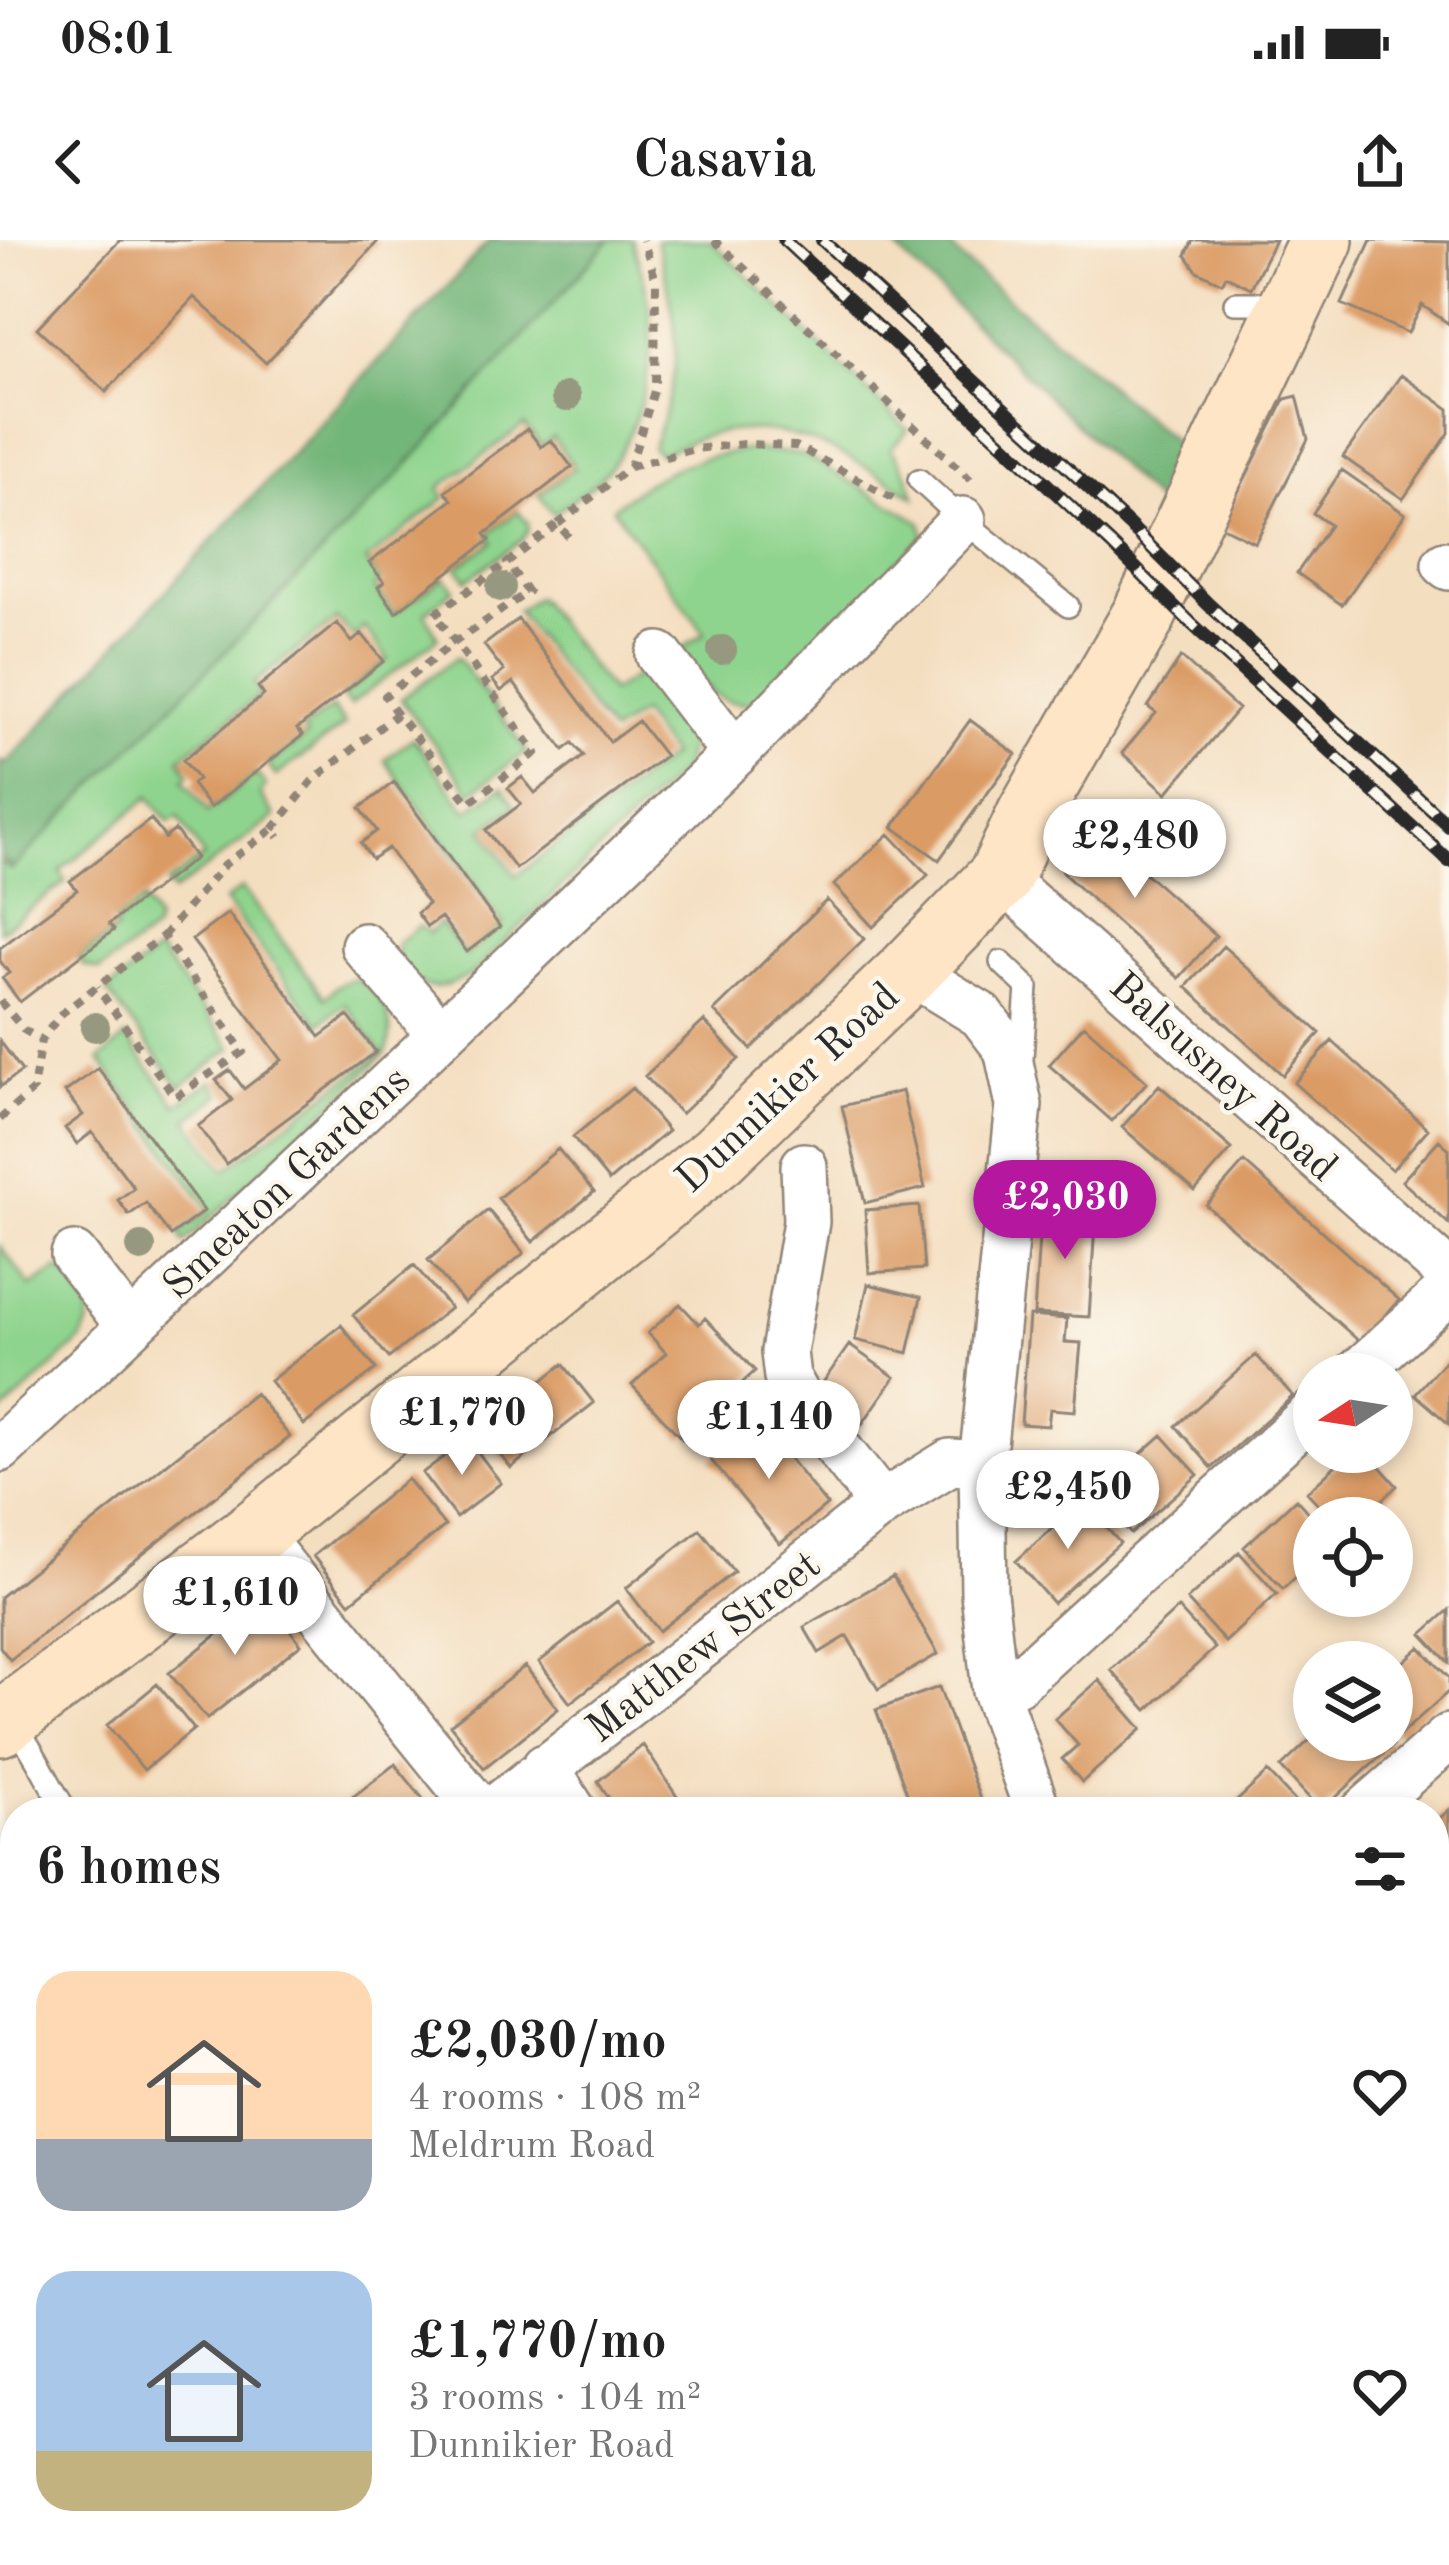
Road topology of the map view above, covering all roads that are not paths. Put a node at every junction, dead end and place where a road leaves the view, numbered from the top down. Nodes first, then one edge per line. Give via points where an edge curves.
1 (1322, 240) edge
2 (919, 480) dead end
3 (975, 508) junction
4 (1068, 606) dead end
5 (659, 655) dead end
6 (735, 754) junction
7 (1000, 877) junction
8 (364, 946) dead end
9 (1000, 962) dead end
10 (909, 971) junction
11 (441, 1035) junction
12 (1019, 1105) junction
13 (804, 1166) dead end
14 (74, 1256) dead end
15 (1449, 1274) edge
16 (1449, 1290) edge
17 (129, 1326) junction
18 (1379, 1353) edge
19 (1293, 1431) edge
20 (0, 1449) edge
21 (982, 1464) junction
22 (882, 1504) junction
23 (255, 1532) junction
24 (995, 1691) junction
25 (3, 1716) edge
26 (1449, 1737) edge
27 (545, 1767) junction
28 (57, 1797) edge
29 (469, 1797) edge
30 (509, 1797) edge
31 (564, 1797) edge
32 (1033, 1797) edge
33 (1381, 1797) edge

1 - 7 street, Dunnikier Road via 1260,309 1143,617
2 - 3 lane
3 - 4 lane
3 - 6 street, Smeaton Gardens
5 - 6 street
6 - 11 street, Smeaton Gardens
7 - 10 street, Dunnikier Road
7 - 15 street, Balsusney Road
8 - 11 street, Smeaton Gardens
9 - 12 lane via 1027,987
10 - 12 street via 980,1015 1007,1049
10 - 23 street, Dunnikier Road via 718,1154
11 - 17 street, Smeaton Gardens
12 - 21 street
13 - 22 street via 806,1222 784,1352 787,1377
14 - 17 street, Smeaton Gardens
16 - 18 street
17 - 20 street, Smeaton Gardens
19 - 24 street via 1016,1682
21 - 22 street, Matthew Street via 950,1462
21 - 24 street
22 - 27 street, Matthew Street
23 - 25 street, Dunnikier Road
23 - 29 street
24 - 32 street
25 - 28 lane via 31,1744
26 - 33 street
27 - 30 street, Matthew Street
27 - 31 street

